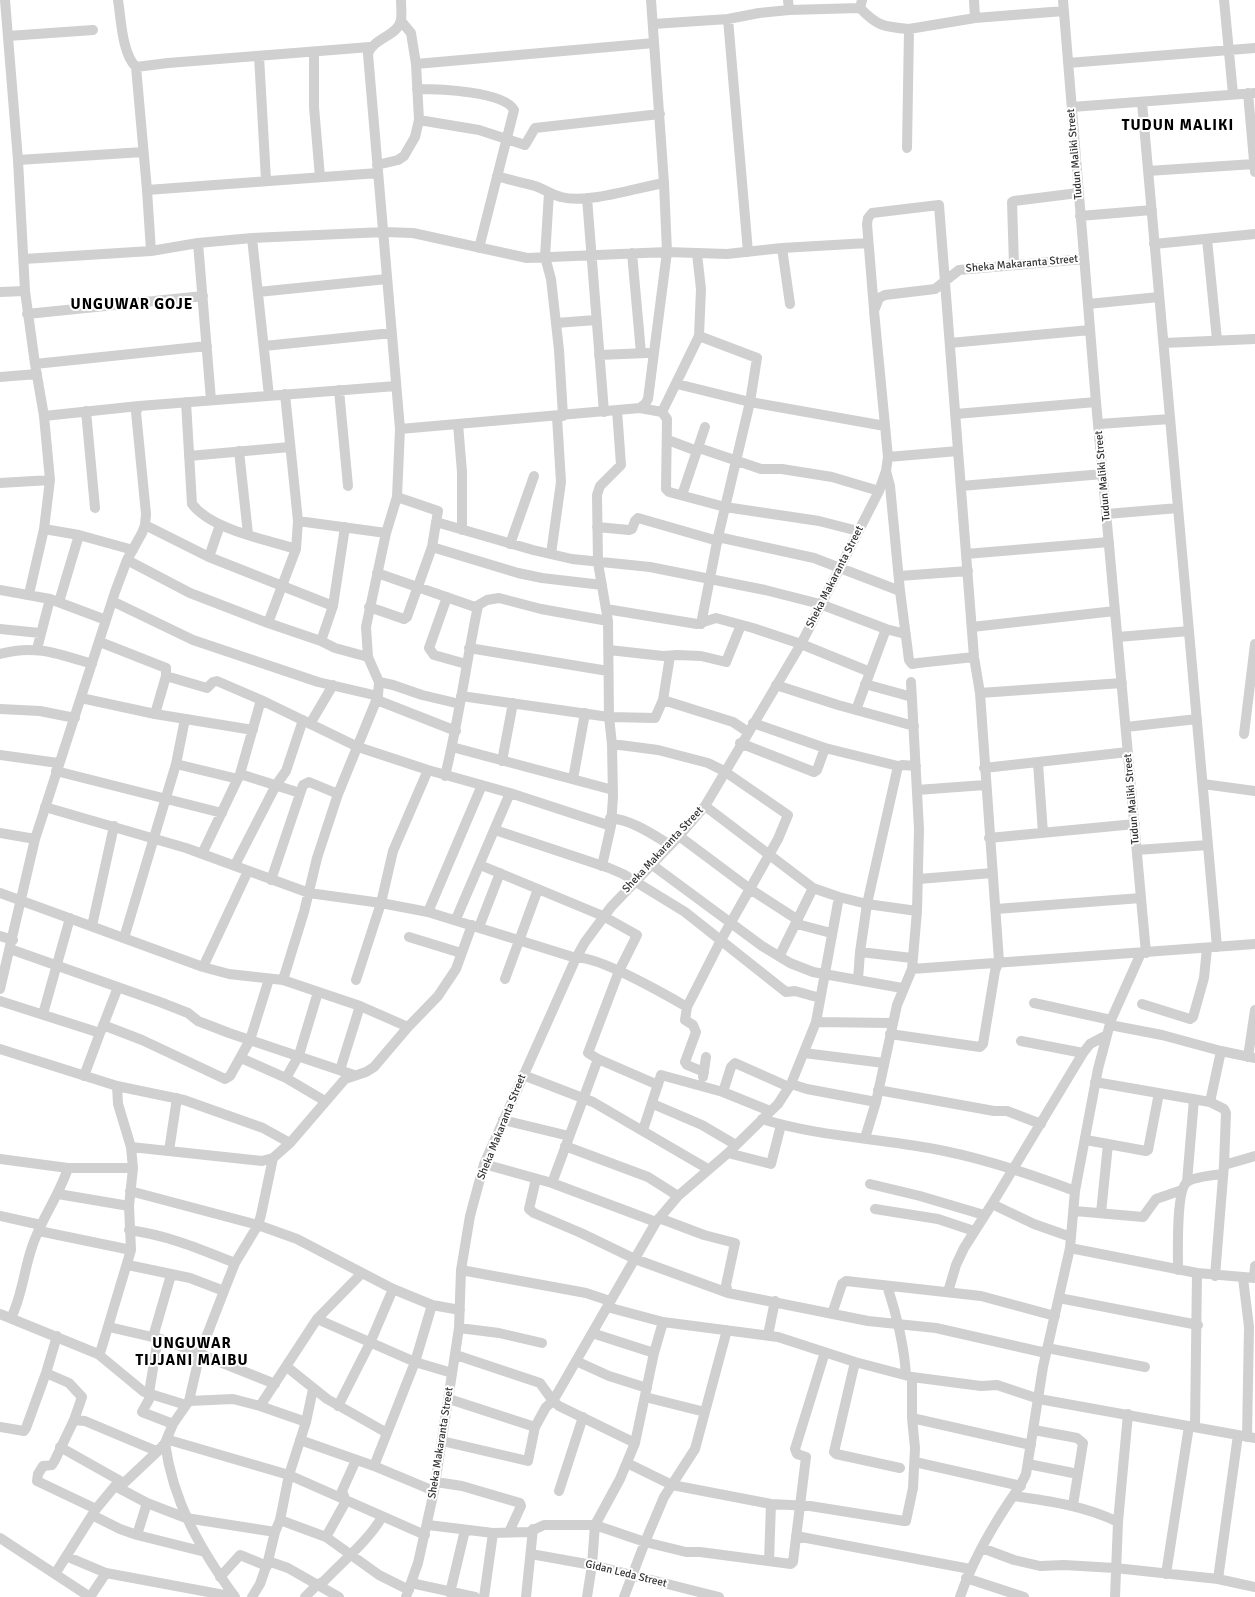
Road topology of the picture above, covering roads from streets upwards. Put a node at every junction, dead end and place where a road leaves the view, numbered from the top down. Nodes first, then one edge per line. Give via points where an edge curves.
1 (5, 0) edge
2 (118, 0) edge
3 (401, 0) edge
4 (651, 0) edge
5 (974, 0) edge
6 (1063, 0) edge
7 (1224, 0) edge
8 (861, 4) edge
9 (789, 5) edge
10 (1064, 11) junction
11 (728, 18) junction
12 (975, 18) junction
13 (401, 21) junction
14 (653, 24) junction
15 (909, 29) junction
16 (93, 30) dead end
17 (8, 36) junction
18 (654, 43) junction
19 (370, 47) junction
20 (1255, 48) edge
21 (1228, 50) junction
22 (314, 52) junction
23 (259, 56) junction
24 (1068, 63) junction
25 (416, 64) junction
26 (136, 67) junction
27 (417, 89) junction
28 (1252, 93) edge
29 (1233, 94) junction
30 (1142, 102) junction
31 (1072, 107) junction
32 (660, 114) junction
33 (419, 120) junction
34 (507, 138) junction
35 (907, 148) dead end
36 (143, 152) junction
37 (18, 160) junction
38 (1255, 168) edge
39 (378, 169) junction
40 (1148, 171) junction
41 (320, 176) junction
42 (497, 176) junction
43 (266, 180) junction
44 (664, 183) junction
45 (147, 190) junction
46 (549, 193) junction
47 (1078, 193) junction
48 (587, 198) junction
49 (1152, 210) junction
50 (1080, 216) junction
51 (384, 232) junction
52 (1255, 234) edge
53 (252, 238) junction
54 (1207, 239) junction
55 (198, 243) junction
56 (868, 243) junction
57 (1154, 244) junction
58 (479, 248) junction
59 (782, 248) junction
60 (151, 251) junction
61 (667, 252) junction
62 (748, 252) junction
63 (632, 254) junction
64 (697, 254) junction
65 (590, 256) junction
66 (545, 257) junction
67 (24, 259) junction
68 (1084, 259) junction
69 (1014, 265) junction
70 (387, 279) junction
71 (944, 283) junction
72 (25, 291) junction
73 (0, 292) edge
74 (258, 292) junction
75 (203, 296) junction
76 (1159, 297) junction
77 (790, 304) dead end
78 (1088, 304) junction
79 (874, 310) junction
80 (27, 314) junction
81 (596, 320) junction
82 (556, 323) junction
83 (1090, 330) junction
84 (392, 333) junction
85 (699, 336) junction
86 (1255, 339) edge
87 (1217, 340) junction
88 (1164, 343) junction
89 (950, 344) junction
90 (207, 346) junction
91 (264, 346) junction
92 (653, 352) junction
93 (641, 353) junction
94 (599, 355) junction
95 (35, 364) junction
96 (37, 374) junction
97 (0, 377) edge
98 (677, 384) junction
99 (396, 386) junction
100 (339, 390) junction
101 (285, 394) junction
102 (269, 396) junction
103 (211, 400) junction
104 (186, 402) junction
105 (750, 402) junction
106 (1096, 402) junction
107 (139, 406) junction
108 (640, 408) junction
109 (618, 410) junction
110 (86, 411) junction
111 (604, 412) junction
112 (662, 412) junction
113 (956, 414) junction
114 (44, 416) junction
115 (560, 416) junction
116 (1170, 419) junction
117 (458, 424) junction
118 (1098, 424) junction
119 (885, 426) junction
120 (705, 427) dead end
121 (400, 429) junction
122 (668, 440) junction
123 (290, 447) junction
124 (698, 449) junction
125 (239, 451) junction
126 (958, 451) junction
127 (189, 456) junction
128 (888, 457) junction
129 (736, 461) junction
130 (886, 471) junction
131 (1103, 474) junction
132 (534, 476) dead end
133 (50, 480) junction
134 (0, 483) edge
135 (348, 486) dead end
136 (961, 486) junction
137 (878, 491) junction
138 (682, 495) junction
139 (397, 497) junction
140 (725, 507) junction
141 (95, 508) dead end
142 (1178, 508) junction
143 (1107, 514) junction
144 (298, 520) junction
145 (436, 522) junction
146 (145, 525) junction
147 (220, 525) junction
148 (345, 527) junction
149 (597, 527) junction
150 (44, 529) junction
151 (462, 530) junction
152 (858, 531) junction
153 (386, 533) junction
154 (248, 534) junction
155 (79, 536) junction
156 (718, 539) junction
157 (1109, 542) junction
158 (510, 544) junction
159 (432, 546) junction
160 (296, 549) junction
161 (133, 550) junction
162 (551, 554) junction
163 (966, 554) junction
164 (209, 557) junction
165 (127, 560) junction
166 (598, 563) junction
167 (838, 567) junction
168 (968, 571) junction
169 (377, 573) junction
170 (899, 576) junction
171 (710, 578) junction
172 (602, 585) junction
173 (282, 587) junction
174 (418, 588) junction
175 (0, 590) edge
176 (900, 591) junction
177 (29, 594) junction
178 (447, 597) junction
179 (54, 601) junction
180 (112, 601) junction
181 (820, 604) junction
182 (333, 606) junction
183 (478, 606) junction
184 (369, 607) junction
185 (606, 609) junction
186 (1115, 611) junction
187 (106, 620) junction
188 (608, 621) junction
189 (268, 623) junction
190 (701, 624) junction
191 (741, 625) junction
192 (972, 627) junction
193 (0, 629) edge
194 (886, 629) junction
195 (1189, 631) junction
196 (40, 633) junction
197 (905, 634) junction
198 (1118, 637) junction
199 (321, 641) junction
200 (100, 642) junction
201 (800, 644) junction
202 (1255, 644) edge
203 (469, 648) junction
204 (37, 649) junction
205 (609, 650) junction
206 (0, 654) edge
207 (670, 656) junction
208 (368, 657) junction
209 (974, 657) junction
210 (92, 664) junction
211 (466, 664) junction
212 (608, 671) junction
213 (870, 672) junction
214 (166, 676) junction
215 (379, 682) junction
216 (911, 682) dead end
217 (1122, 683) junction
218 (866, 684) junction
219 (333, 685) junction
220 (776, 685) junction
221 (980, 694) junction
222 (912, 697) junction
223 (81, 698) junction
224 (378, 698) junction
225 (261, 700) junction
226 (461, 700) junction
227 (663, 700) junction
228 (513, 703) junction
229 (0, 709) edge
230 (856, 710) junction
231 (585, 713) junction
232 (155, 714) junction
233 (609, 717) junction
234 (75, 718) junction
235 (186, 719) junction
236 (1197, 719) junction
237 (307, 722) junction
238 (914, 726) junction
239 (750, 727) junction
240 (1126, 727) junction
241 (253, 730) junction
242 (456, 732) junction
243 (1244, 734) dead end
244 (740, 743) junction
245 (612, 744) junction
246 (358, 747) junction
247 (452, 747) junction
248 (825, 748) junction
249 (1128, 752) junction
250 (0, 755) edge
251 (502, 761) junction
252 (1038, 763) junction
253 (176, 764) junction
254 (898, 766) junction
255 (916, 766) junction
256 (57, 767) junction
257 (984, 768) junction
258 (428, 770) junction
259 (724, 771) junction
260 (445, 776) junction
261 (239, 777) junction
262 (573, 779) junction
263 (1203, 784) junction
264 (276, 785) junction
265 (482, 785) junction
266 (985, 785) junction
267 (613, 790) junction
268 (917, 790) junction
269 (1255, 791) edge
270 (300, 793) junction
271 (510, 793) junction
272 (338, 794) junction
273 (166, 798) junction
274 (705, 806) junction
275 (45, 807) junction
276 (222, 813) junction
277 (611, 822) junction
278 (1134, 824) junction
279 (114, 826) junction
280 (495, 830) junction
281 (1043, 833) junction
282 (0, 834) edge
283 (679, 836) junction
284 (153, 838) junction
285 (989, 838) junction
286 (35, 839) junction
287 (1208, 845) junction
288 (670, 846) junction
289 (1137, 850) junction
290 (202, 854) junction
291 (770, 855) junction
292 (651, 864) junction
293 (235, 865) junction
294 (480, 865) junction
295 (602, 866) junction
296 (248, 871) junction
297 (500, 873) junction
298 (992, 873) junction
299 (919, 879) junction
300 (271, 880) junction
301 (634, 882) junction
302 (813, 888) junction
303 (538, 889) junction
304 (750, 889) junction
305 (0, 893) edge
306 (309, 893) junction
307 (839, 897) junction
308 (1141, 898) junction
309 (20, 900) junction
310 (381, 903) junction
311 (867, 904) junction
312 (996, 909) junction
313 (917, 911) junction
314 (428, 912) junction
315 (603, 916) junction
316 (70, 918) junction
317 (456, 919) junction
318 (798, 922) junction
319 (731, 923) junction
320 (92, 926) junction
321 (476, 926) junction
322 (831, 933) junction
323 (0, 936) edge
324 (409, 937) dead end
325 (124, 938) junction
326 (520, 940) junction
327 (721, 940) junction
328 (11, 944) junction
329 (1255, 944) edge
330 (1212, 948) junction
331 (860, 952) junction
332 (461, 953) junction
333 (1144, 953) junction
334 (780, 956) junction
335 (576, 958) junction
336 (912, 958) junction
337 (999, 961) junction
338 (56, 965) junction
339 (203, 967) junction
340 (912, 969) junction
341 (619, 972) junction
342 (825, 973) junction
343 (269, 979) junction
344 (505, 979) dead end
345 (283, 980) junction
346 (356, 980) dead end
347 (858, 980) junction
348 (118, 987) junction
349 (0, 988) edge
350 (902, 988) junction
351 (318, 992) junction
352 (820, 998) junction
353 (0, 1001) edge
354 (1034, 1003) dead end
355 (1142, 1004) dead end
356 (360, 1006) junction
357 (687, 1007) junction
358 (1255, 1010) edge
359 (43, 1014) junction
360 (816, 1022) junction
361 (1110, 1022) junction
362 (892, 1023) junction
363 (408, 1027) junction
364 (102, 1029) junction
365 (890, 1034) junction
366 (1107, 1035) junction
367 (250, 1040) junction
368 (1021, 1041) dead end
369 (0, 1049) edge
370 (1221, 1052) junction
371 (804, 1053) junction
372 (1083, 1053) junction
373 (299, 1055) junction
374 (706, 1057) dead end
375 (1251, 1057) edge
376 (241, 1058) junction
377 (598, 1059) junction
378 (884, 1063) junction
379 (340, 1070) junction
380 (704, 1072) junction
381 (354, 1075) junction
382 (84, 1076) junction
383 (523, 1076) junction
384 (286, 1078) junction
385 (1095, 1082) junction
386 (658, 1085) junction
387 (790, 1085) junction
388 (117, 1086) junction
389 (702, 1087) junction
390 (878, 1090) junction
391 (723, 1092) junction
392 (1159, 1093) junction
393 (178, 1098) junction
394 (583, 1098) junction
395 (1194, 1099) junction
396 (325, 1101) junction
397 (876, 1102) junction
398 (1210, 1102) junction
399 (652, 1104) junction
400 (770, 1111) junction
401 (762, 1119) junction
402 (503, 1120) junction
403 (1041, 1124) junction
404 (781, 1125) junction
405 (643, 1130) junction
406 (866, 1138) junction
407 (1086, 1140) junction
408 (567, 1141) junction
409 (290, 1143) junction
410 (1108, 1144) junction
411 (736, 1145) junction
412 (131, 1147) junction
413 (169, 1151) junction
414 (728, 1153) junction
415 (1255, 1156) edge
416 (273, 1158) junction
417 (0, 1159) edge
418 (484, 1164) junction
419 (68, 1168) junction
420 (133, 1168) junction
421 (1013, 1168) junction
422 (708, 1169) junction
423 (1224, 1169) junction
424 (536, 1179) junction
425 (552, 1183) junction
426 (870, 1184) dead end
427 (1184, 1186) junction
428 (1075, 1190) junction
429 (130, 1191) junction
430 (58, 1194) junction
431 (678, 1196) junction
432 (992, 1204) junction
433 (129, 1206) junction
434 (875, 1210) dead end
435 (1075, 1211) junction
436 (1101, 1213) junction
437 (984, 1215) junction
438 (0, 1216) edge
439 (658, 1220) junction
440 (258, 1225) junction
441 (40, 1228) junction
442 (129, 1230) junction
443 (974, 1231) junction
444 (1071, 1237) junction
445 (1070, 1248) junction
446 (131, 1250) junction
447 (635, 1259) junction
448 (235, 1262) junction
449 (128, 1265) junction
450 (1255, 1266) edge
451 (461, 1270) junction
452 (1178, 1270) junction
453 (1197, 1273) junction
454 (361, 1274) junction
455 (171, 1275) junction
456 (1215, 1276) junction
457 (1243, 1278) junction
458 (1255, 1278) edge
459 (887, 1286) junction
460 (393, 1289) junction
461 (224, 1291) junction
462 (948, 1292) junction
463 (728, 1293) junction
464 (1059, 1298) junction
465 (775, 1301) junction
466 (609, 1304) junction
467 (432, 1306) junction
468 (460, 1310) junction
469 (0, 1314) edge
470 (832, 1314) junction
471 (1055, 1316) junction
472 (11, 1318) junction
473 (317, 1319) junction
474 (663, 1322) junction
475 (899, 1323) junction
476 (1198, 1325) junction
477 (109, 1327) junction
478 (459, 1328) junction
479 (727, 1330) junction
480 (592, 1333) junction
481 (768, 1335) junction
482 (56, 1336) junction
483 (156, 1338) junction
484 (370, 1343) junction
485 (542, 1343) dead end
486 (1047, 1351) junction
487 (825, 1352) junction
488 (200, 1353) junction
489 (654, 1353) junction
490 (98, 1354) junction
491 (456, 1355) junction
492 (576, 1361) junction
493 (415, 1362) junction
494 (855, 1362) junction
495 (1252, 1362) edge
496 (287, 1367) junction
497 (1145, 1367) dead end
498 (46, 1372) junction
499 (452, 1373) junction
500 (909, 1376) junction
501 (275, 1384) junction
502 (313, 1389) junction
503 (646, 1392) junction
504 (151, 1394) junction
505 (449, 1399) junction
506 (1039, 1399) junction
507 (553, 1401) junction
508 (188, 1403) junction
509 (260, 1406) junction
510 (338, 1406) junction
511 (705, 1412) junction
512 (1128, 1414) junction
513 (583, 1417) junction
514 (912, 1418) junction
515 (74, 1420) junction
516 (306, 1422) junction
517 (173, 1424) junction
518 (0, 1427) edge
519 (535, 1427) junction
520 (1192, 1427) junction
521 (1034, 1430) junction
522 (387, 1433) junction
523 (1247, 1437) edge
524 (300, 1440) junction
525 (442, 1441) junction
526 (635, 1443) junction
527 (1031, 1445) junction
528 (162, 1446) junction
529 (60, 1447) junction
530 (356, 1460) junction
531 (915, 1462) junction
532 (627, 1463) junction
533 (1028, 1464) junction
534 (374, 1466) junction
535 (900, 1468) dead end
536 (1078, 1474) junction
537 (289, 1475) junction
538 (119, 1484) junction
539 (672, 1485) junction
540 (435, 1486) junction
541 (1021, 1486) junction
542 (559, 1491) dead end
543 (1014, 1496) junction
544 (346, 1501) junction
545 (147, 1503) junction
546 (771, 1504) junction
547 (1073, 1505) junction
548 (800, 1506) junction
549 (94, 1512) junction
550 (382, 1517) junction
551 (186, 1518) junction
552 (280, 1520) junction
553 (1118, 1522) junction
554 (428, 1525) junction
555 (595, 1525) junction
556 (465, 1530) junction
557 (533, 1530) junction
558 (275, 1532) junction
559 (509, 1532) junction
560 (493, 1533) junction
561 (137, 1535) junction
562 (425, 1535) junction
563 (796, 1536) junction
564 (326, 1537) junction
565 (0, 1538) edge
566 (645, 1542) junction
567 (982, 1548) junction
568 (205, 1552) junction
569 (350, 1553) junction
570 (531, 1554) junction
571 (68, 1557) junction
572 (769, 1561) junction
573 (268, 1563) junction
574 (592, 1565) junction
575 (1116, 1568) junction
576 (106, 1573) junction
577 (55, 1574) junction
578 (968, 1574) junction
579 (1166, 1574) junction
580 (632, 1576) junction
581 (220, 1577) junction
582 (1218, 1579) junction
583 (317, 1585) junction
584 (1255, 1587) edge
585 (409, 1590) edge
586 (450, 1593) junction
587 (202, 1594) edge
588 (90, 1597) edge
589 (235, 1597) edge
590 (252, 1597) edge
591 (305, 1597) edge
592 (339, 1597) edge
593 (474, 1597) edge
594 (484, 1597) edge
595 (526, 1597) edge
596 (587, 1597) edge
597 (624, 1597) edge
598 (720, 1597) edge
599 (960, 1597) edge
600 (1024, 1597) edge
601 (1115, 1597) edge

1 - 17 street
2 - 26 street via 126,51
3 - 13 street
4 - 14 street
5 - 12 street
6 - 10 street, Tudun Maliki Street
7 - 21 street
8 - 9 street
8 - 15 street via 873,22
9 - 11 street
10 - 12 street
10 - 24 street, Tudun Maliki Street
11 - 14 street
11 - 62 street
12 - 15 street
13 - 19 street via 395,30
13 - 25 street via 410,33
14 - 18 street
15 - 35 street
16 - 17 street
17 - 37 street
18 - 25 street
18 - 32 street
19 - 22 street
19 - 39 street via 368,54
20 - 21 street
21 - 24 street
21 - 29 street
22 - 23 street
22 - 41 street via 314,107
23 - 26 street
23 - 43 street
24 - 31 street, Tudun Maliki Street
25 - 27 street
26 - 36 street
27 - 33 street
27 - 34 street via 469,92 509,105 514,113
28 - 29 street
28 - 38 street
29 - 30 street
30 - 31 street
30 - 40 street
31 - 47 street, Tudun Maliki Street
32 - 34 street via 535,128 525,145
32 - 44 street
33 - 34 street via 479,130
33 - 39 street via 415,137 404,156
34 - 42 street
36 - 37 street
36 - 45 street
37 - 67 street
38 - 40 street
39 - 41 street
39 - 51 street
40 - 49 street
41 - 43 street
42 - 46 street
42 - 58 street
43 - 45 street
44 - 48 street
44 - 61 street
45 - 60 street
46 - 48 street via 562,197
46 - 66 street
47 - 50 street, Tudun Maliki Street
47 - 69 street via 1012,202
48 - 65 street
49 - 50 street
49 - 57 street
50 - 68 street, Tudun Maliki Street
51 - 53 street
51 - 58 street via 413,233
51 - 70 street
52 - 54 street
53 - 55 street
53 - 74 street
54 - 57 street
54 - 87 street
55 - 60 street
55 - 75 street
56 - 59 street
56 - 71 street via 867,224 872,213 939,205
56 - 79 street
57 - 76 street
58 - 66 street via 527,258
59 - 62 street
59 - 77 street
60 - 67 street
61 - 63 street
61 - 64 street
61 - 92 street
62 - 64 street
63 - 65 street
63 - 93 street
64 - 85 street via 701,289
65 - 66 street
65 - 81 street
66 - 82 street via 551,279
67 - 72 street
68 - 69 street, Sheka Makaranta Street
68 - 78 street, Tudun Maliki Street
69 - 71 street, Sheka Makaranta Street via 959,270
70 - 74 street
70 - 84 street
71 - 79 street, Sheka Makaranta Street via 935,289 882,296
71 - 89 street
72 - 73 street
72 - 80 street
74 - 91 street
75 - 80 street
75 - 90 street
76 - 78 street
76 - 88 street
78 - 83 street, Tudun Maliki Street
79 - 119 street, Sheka Makaranta Street
80 - 95 street
81 - 82 street
81 - 94 street
82 - 115 street
83 - 89 street
83 - 106 street, Tudun Maliki Street
84 - 91 street
84 - 99 street
85 - 98 street
85 - 105 street via 756,357
86 - 87 street
87 - 88 street
88 - 116 street
89 - 113 street
90 - 95 street
90 - 103 street
91 - 102 street
92 - 93 street
92 - 108 street via 648,399
93 - 94 street
94 - 111 street
95 - 96 street
96 - 97 street
96 - 114 street
98 - 105 street
98 - 112 street
99 - 100 street
99 - 121 street
100 - 101 street
100 - 135 street
101 - 102 street
101 - 123 street
102 - 103 street
103 - 104 street
104 - 107 street
104 - 127 street
105 - 119 street
105 - 129 street
106 - 113 street
106 - 118 street, Tudun Maliki Street
107 - 110 street
107 - 146 street via 136,412
108 - 109 street
108 - 112 street
109 - 111 street
109 - 149 street via 621,466 600,486 597,495
110 - 114 street
110 - 141 street
111 - 115 street
112 - 122 street via 667,419
113 - 126 street
114 - 133 street
115 - 117 street
115 - 162 street via 561,482
116 - 118 street
116 - 142 street
117 - 121 street
117 - 151 street via 462,472
118 - 131 street, Tudun Maliki Street
119 - 128 street, Sheka Makaranta Street
120 - 124 street
121 - 139 street
122 - 124 street
122 - 138 street via 666,489
123 - 125 street
123 - 144 street
124 - 129 street
124 - 138 street
125 - 127 street
125 - 154 street
126 - 128 street
126 - 136 street
127 - 147 street via 192,504 197,511
128 - 130 street, Sheka Makaranta Street
129 - 137 street via 761,469 782,469 832,477
129 - 140 street
130 - 137 street, Sheka Makaranta Street
130 - 170 street via 890,486
131 - 136 street
131 - 143 street, Tudun Maliki Street
132 - 158 street
133 - 134 street
133 - 150 street
136 - 163 street
137 - 152 street, Sheka Makaranta Street
138 - 140 street
139 - 145 street via 435,508 438,511
139 - 153 street
140 - 152 street via 819,521
140 - 156 street
142 - 143 street
142 - 195 street
143 - 157 street, Tudun Maliki Street
144 - 148 street
144 - 160 street
145 - 151 street
145 - 159 street
146 - 161 street
146 - 164 street
147 - 154 street
147 - 164 street
148 - 153 street
148 - 182 street
149 - 156 street via 629,530 638,518
149 - 166 street
150 - 155 street
150 - 177 street
151 - 158 street
152 - 167 street, Sheka Makaranta Street
153 - 169 street
154 - 160 street
155 - 161 street
155 - 179 street
156 - 167 street via 803,556
156 - 171 street
157 - 163 street
157 - 186 street, Tudun Maliki Street
158 - 162 street
159 - 172 street via 518,573
159 - 174 street
160 - 173 street
161 - 165 street
162 - 166 street
163 - 168 street
164 - 173 street
165 - 180 street
165 - 189 street via 190,593
166 - 171 street via 643,566
166 - 172 street
167 - 176 street
167 - 181 street, Sheka Makaranta Street
168 - 170 street
168 - 192 street
169 - 174 street
169 - 184 street
170 - 176 street
171 - 181 street
171 - 190 street
172 - 185 street
173 - 182 street
173 - 189 street
174 - 178 street
174 - 184 street via 409,615 404,619
175 - 177 street
176 - 197 street
177 - 179 street
178 - 183 street
178 - 211 street via 429,648 434,655
179 - 187 street
179 - 196 street
180 - 187 street
180 - 219 street via 194,640
181 - 194 street
181 - 201 street, Sheka Makaranta Street
182 - 199 street
183 - 188 street via 487,600 499,598 541,609
183 - 203 street
184 - 208 street via 366,628
185 - 188 street
185 - 190 street
186 - 192 street
186 - 198 street, Tudun Maliki Street
187 - 200 street
188 - 205 street
189 - 199 street
190 - 191 street via 716,618
191 - 201 street
191 - 207 street via 727,662 694,655
192 - 209 street
193 - 196 street
194 - 197 street
194 - 213 street
195 - 198 street
195 - 236 street
196 - 204 street
197 - 209 street via 909,660 912,664
198 - 217 street, Tudun Maliki Street
199 - 208 street via 335,648
200 - 210 street
200 - 214 street via 164,666 167,670
201 - 213 street
201 - 220 street, Sheka Makaranta Street
202 - 243 street
203 - 211 street
203 - 212 street
204 - 206 street via 14,650
204 - 210 street via 52,651
205 - 207 street
205 - 212 street
207 - 227 street
208 - 215 street
209 - 221 street
210 - 223 street
211 - 226 street
212 - 233 street
213 - 218 street
214 - 225 street via 207,688 216,681
214 - 232 street
215 - 224 street
215 - 226 street via 422,695
216 - 222 street
217 - 221 street
217 - 240 street, Tudun Maliki Street
218 - 222 street
218 - 230 street
219 - 224 street
219 - 237 street
220 - 230 street
220 - 239 street, Sheka Makaranta Street
221 - 257 street
222 - 238 street
223 - 232 street
223 - 234 street
224 - 242 street
224 - 246 street
225 - 237 street
225 - 241 street
226 - 228 street
226 - 242 street
227 - 233 street via 655,718
227 - 239 street
228 - 231 street
228 - 251 street
229 - 234 street via 40,711
230 - 238 street
231 - 233 street
231 - 262 street
232 - 235 street
233 - 245 street
234 - 256 street
235 - 241 street
235 - 253 street
236 - 240 street
236 - 263 street
237 - 246 street
237 - 264 street via 286,771
238 - 255 street
239 - 244 street, Sheka Makaranta Street
239 - 248 street
240 - 249 street, Tudun Maliki Street
241 - 261 street
242 - 247 street
244 - 248 street via 814,772
244 - 259 street, Sheka Makaranta Street
245 - 259 street via 658,750 708,763
245 - 267 street
246 - 258 street
246 - 272 street
247 - 251 street
247 - 260 street
248 - 254 street
249 - 252 street
249 - 278 street, Tudun Maliki Street
250 - 256 street
251 - 262 street
252 - 257 street
252 - 281 street
253 - 261 street
253 - 273 street
254 - 255 street
254 - 311 street
255 - 268 street
256 - 273 street
256 - 275 street
257 - 266 street
258 - 260 street
258 - 310 street via 394,851
259 - 274 street, Sheka Makaranta Street
259 - 291 street via 788,815
260 - 265 street
261 - 264 street
261 - 276 street
262 - 267 street
263 - 269 street
263 - 287 street
264 - 270 street
264 - 293 street
265 - 271 street
265 - 314 street
266 - 268 street
266 - 285 street
267 - 277 street
268 - 299 street
270 - 272 street via 303,784 308,782
270 - 300 street
271 - 277 street
271 - 280 street
272 - 306 street via 317,858
273 - 276 street
273 - 284 street
274 - 283 street, Sheka Makaranta Street
274 - 291 street
275 - 279 street
275 - 286 street
276 - 290 street
277 - 288 street via 622,820
277 - 295 street
278 - 281 street
278 - 289 street, Tudun Maliki Street
279 - 284 street
279 - 320 street
280 - 294 street
280 - 295 street
281 - 285 street
282 - 286 street
283 - 288 street, Sheka Makaranta Street
283 - 304 street
284 - 290 street
284 - 325 street
285 - 298 street
286 - 309 street
287 - 289 street
287 - 330 street
288 - 292 street, Sheka Makaranta Street
289 - 308 street, Tudun Maliki Street
290 - 293 street
291 - 302 street
291 - 304 street
292 - 301 street, Sheka Makaranta Street
292 - 319 street
293 - 296 street
294 - 297 street
294 - 317 street
295 - 301 street via 623,874
296 - 300 street
296 - 339 street
297 - 303 street
297 - 321 street
298 - 299 street
298 - 312 street
299 - 313 street
300 - 306 street
301 - 315 street, Sheka Makaranta Street
301 - 327 street via 685,912
302 - 307 street
302 - 318 street
303 - 315 street
303 - 326 street
304 - 318 street
304 - 319 street
305 - 309 street
306 - 310 street
306 - 345 street
307 - 311 street
307 - 322 street
308 - 312 street
308 - 333 street, Tudun Maliki Street
309 - 316 street
309 - 328 street
310 - 314 street
310 - 346 street
311 - 313 street
311 - 331 street
312 - 337 street
313 - 336 street
314 - 317 street
315 - 335 street, Sheka Makaranta Street
315 - 341 street via 637,935
316 - 320 street
316 - 338 street
317 - 321 street
318 - 322 street
318 - 334 street
319 - 327 street
319 - 334 street
320 - 325 street
321 - 326 street
321 - 332 street
322 - 342 street
323 - 328 street
324 - 332 street
325 - 339 street
326 - 335 street
326 - 344 street
327 - 352 street via 786,992 794,991
327 - 357 street
328 - 338 street
328 - 349 street
329 - 330 street
330 - 333 street
330 - 355 street via 1193,1017 1190,1019
331 - 336 street
331 - 347 street
332 - 363 street via 456,969 447,984
333 - 337 street
333 - 361 street
334 - 342 street via 805,969
335 - 341 street via 586,958
335 - 383 street, Sheka Makaranta Street
336 - 340 street
337 - 340 street
337 - 365 street via 995,970 983,1044 980,1047
338 - 348 street
338 - 359 street
339 - 343 street via 229,974
340 - 350 street
341 - 357 street
341 - 377 street via 588,1053
342 - 347 street
342 - 352 street
343 - 345 street
343 - 367 street
345 - 351 street
347 - 350 street
348 - 364 street
348 - 367 street
350 - 362 street
351 - 356 street
351 - 373 street
352 - 360 street
353 - 359 street
354 - 361 street
356 - 363 street
356 - 379 street
357 - 380 street via 685,1020 693,1024 696,1032 685,1062
358 - 375 street
359 - 364 street
360 - 362 street
360 - 371 street
361 - 366 street
361 - 370 street
362 - 365 street
363 - 381 street via 374,1067
364 - 376 street via 225,1079 230,1076
364 - 382 street
365 - 378 street
366 - 372 street via 1090,1044
366 - 385 street
367 - 373 street
367 - 376 street
368 - 372 street
369 - 382 street
370 - 375 street
370 - 398 street
371 - 378 street
371 - 387 street
372 - 403 street
373 - 379 street
373 - 384 street
374 - 380 street
376 - 384 street
377 - 386 street
377 - 394 street
378 - 390 street
379 - 381 street
380 - 389 street
381 - 396 street via 342,1082
382 - 388 street
383 - 394 street
383 - 402 street, Sheka Makaranta Street
384 - 396 street
385 - 392 street
385 - 407 street
386 - 389 street via 663,1075
386 - 399 street
387 - 391 street via 736,1063 731,1067
387 - 397 street
387 - 400 street
388 - 393 street
388 - 412 street via 118,1104
389 - 391 street
390 - 397 street
390 - 403 street via 1006,1111
391 - 400 street
392 - 395 street
392 - 410 street via 1148,1150
393 - 409 street via 263,1128
393 - 413 street
394 - 405 street
394 - 408 street
395 - 398 street
395 - 427 street
396 - 409 street
397 - 406 street
398 - 423 street via 1224,1109 1226,1113
399 - 405 street
399 - 411 street via 702,1125
400 - 401 street
401 - 404 street
401 - 411 street
402 - 408 street
402 - 418 street, Sheka Makaranta Street
403 - 421 street
404 - 406 street
404 - 414 street via 771,1164
405 - 422 street
406 - 421 street via 930,1148
407 - 410 street
407 - 428 street
408 - 425 street
408 - 431 street via 648,1177
409 - 416 street
410 - 436 street
411 - 414 street
412 - 413 street
412 - 420 street
413 - 416 street via 262,1161
414 - 422 street
415 - 423 street
416 - 440 street
417 - 419 street
418 - 424 street
418 - 451 street, Sheka Makaranta Street via 468,1223
419 - 420 street
419 - 430 street
420 - 429 street
421 - 428 street
421 - 432 street
422 - 431 street
423 - 427 street
423 - 456 street
424 - 425 street
424 - 447 street via 530,1211
425 - 439 street
426 - 437 street
427 - 436 street via 1156,1199 1143,1217
427 - 452 street via 1179,1216
428 - 435 street
429 - 433 street
429 - 440 street
430 - 433 street
430 - 441 street
431 - 439 street
432 - 437 street
432 - 444 street via 1034,1224
433 - 442 street
434 - 443 street via 938,1219
435 - 436 street
435 - 444 street
437 - 443 street
438 - 441 street
439 - 447 street
439 - 463 street via 735,1243 726,1285
440 - 448 street
440 - 454 street via 297,1239
441 - 446 street
441 - 472 street
442 - 446 street
442 - 448 street via 185,1242
443 - 462 street via 956,1265
444 - 445 street
445 - 452 street
445 - 464 street
446 - 449 street
447 - 463 street
447 - 466 street
448 - 461 street
449 - 455 street
449 - 477 street
450 - 458 street
451 - 466 street via 586,1293
451 - 468 street, Sheka Makaranta Street
452 - 453 street
453 - 456 street
453 - 476 street
454 - 460 street
454 - 473 street
455 - 461 street via 204,1282
455 - 483 street
456 - 457 street
457 - 458 street
457 - 495 street
459 - 462 street
459 - 470 street via 844,1281
459 - 475 street
460 - 467 street
460 - 484 street
461 - 488 street
462 - 471 street via 981,1296
463 - 465 street
464 - 471 street
464 - 476 street
465 - 470 street
465 - 481 street
466 - 474 street
466 - 480 street
467 - 468 street
467 - 493 street
468 - 478 street, Sheka Makaranta Street
469 - 472 street
470 - 475 street via 868,1321
471 - 486 street
472 - 482 street
473 - 484 street
473 - 496 street
474 - 479 street
474 - 489 street
475 - 486 street
475 - 500 street
476 - 520 street
477 - 483 street
477 - 490 street via 104,1346
478 - 485 street via 499,1333
478 - 491 street, Sheka Makaranta Street
479 - 481 street
479 - 511 street
480 - 489 street
480 - 492 street
481 - 487 street
482 - 490 street
482 - 498 street
483 - 488 street
483 - 504 street
484 - 493 street
484 - 510 street
486 - 497 street
486 - 506 street
487 - 494 street
487 - 548 street via 796,1449 797,1454 806,1457
488 - 501 street
488 - 508 street
489 - 503 street
490 - 504 street via 144,1392
491 - 499 street, Sheka Makaranta Street
491 - 507 street via 540,1383
492 - 503 street
492 - 507 street
493 - 499 street
493 - 522 street
494 - 500 street
494 - 535 street via 833,1451 836,1454
495 - 523 street
496 - 501 street
496 - 502 street
498 - 515 street via 69,1383 80,1393 81,1400
498 - 518 street via 24,1431
499 - 505 street, Sheka Makaranta Street
500 - 506 street via 981,1386 997,1385
500 - 514 street
501 - 509 street
502 - 510 street
502 - 516 street
503 - 511 street
503 - 526 street
504 - 508 street
504 - 517 street via 142,1412
505 - 519 street
505 - 525 street, Sheka Makaranta Street
506 - 512 street
506 - 521 street
507 - 513 street
507 - 519 street via 546,1407
508 - 509 street via 233,1399
508 - 517 street
509 - 516 street
510 - 522 street
511 - 539 street via 695,1449
512 - 520 street
512 - 553 street
513 - 526 street
513 - 542 street
514 - 527 street
514 - 531 street
515 - 528 street via 85,1421 154,1450
515 - 529 street
516 - 524 street
517 - 528 street
519 - 525 street via 528,1461
520 - 523 street
520 - 579 street
521 - 527 street
521 - 536 street via 1081,1440 1083,1443
522 - 534 street
523 - 582 street
524 - 530 street
524 - 537 street
525 - 540 street, Sheka Makaranta Street
526 - 532 street
527 - 533 street
528 - 537 street via 169,1440 175,1441
528 - 538 street
528 - 551 street
529 - 538 street
529 - 549 street via 52,1465 43,1466 37,1481
530 - 534 street
530 - 544 street via 342,1491
531 - 541 street
531 - 548 street via 906,1521
532 - 539 street
532 - 555 street
533 - 536 street
533 - 541 street
534 - 540 street
536 - 547 street
537 - 544 street
537 - 552 street
538 - 545 street
538 - 549 street
539 - 546 street
539 - 566 street via 664,1497
540 - 554 street, Sheka Makaranta Street
540 - 559 street via 462,1486 520,1503
541 - 543 street
543 - 547 street
543 - 567 street
544 - 550 street
544 - 564 street
545 - 551 street
545 - 561 street
546 - 548 street
546 - 572 street
547 - 553 street
548 - 563 street
549 - 561 street via 120,1529
549 - 571 street
550 - 562 street
550 - 569 street via 368,1536
551 - 558 street
551 - 568 street
552 - 558 street
552 - 564 street
553 - 575 street
554 - 556 street
554 - 562 street, Sheka Makaranta Street
555 - 557 street via 544,1525
555 - 566 street
555 - 574 street
556 - 560 street
556 - 586 street
557 - 559 street
557 - 570 street
558 - 573 street
559 - 560 street
560 - 594 street
561 - 568 street
562 - 585 street, Sheka Makaranta Street
563 - 572 street via 792,1563
563 - 578 street
564 - 569 street
565 - 577 street
566 - 572 street via 686,1552
566 - 580 street
567 - 575 street via 1040,1566
567 - 578 street
568 - 581 street
569 - 583 street via 324,1581
569 - 585 street via 379,1575
570 - 574 street, Gidan Leda Street
570 - 595 street
571 - 576 street
571 - 577 street
573 - 581 street via 240,1555
573 - 583 street via 288,1568
573 - 590 street
574 - 580 street, Gidan Leda Street
574 - 596 street
575 - 579 street
575 - 601 street
576 - 587 street
576 - 588 street
577 - 588 street
578 - 599 street
578 - 600 street
579 - 582 street
580 - 597 street
580 - 598 street, Gidan Leda Street
581 - 589 street
582 - 584 street
583 - 591 street
583 - 592 street
585 - 586 street
586 - 593 street
587 - 589 street

